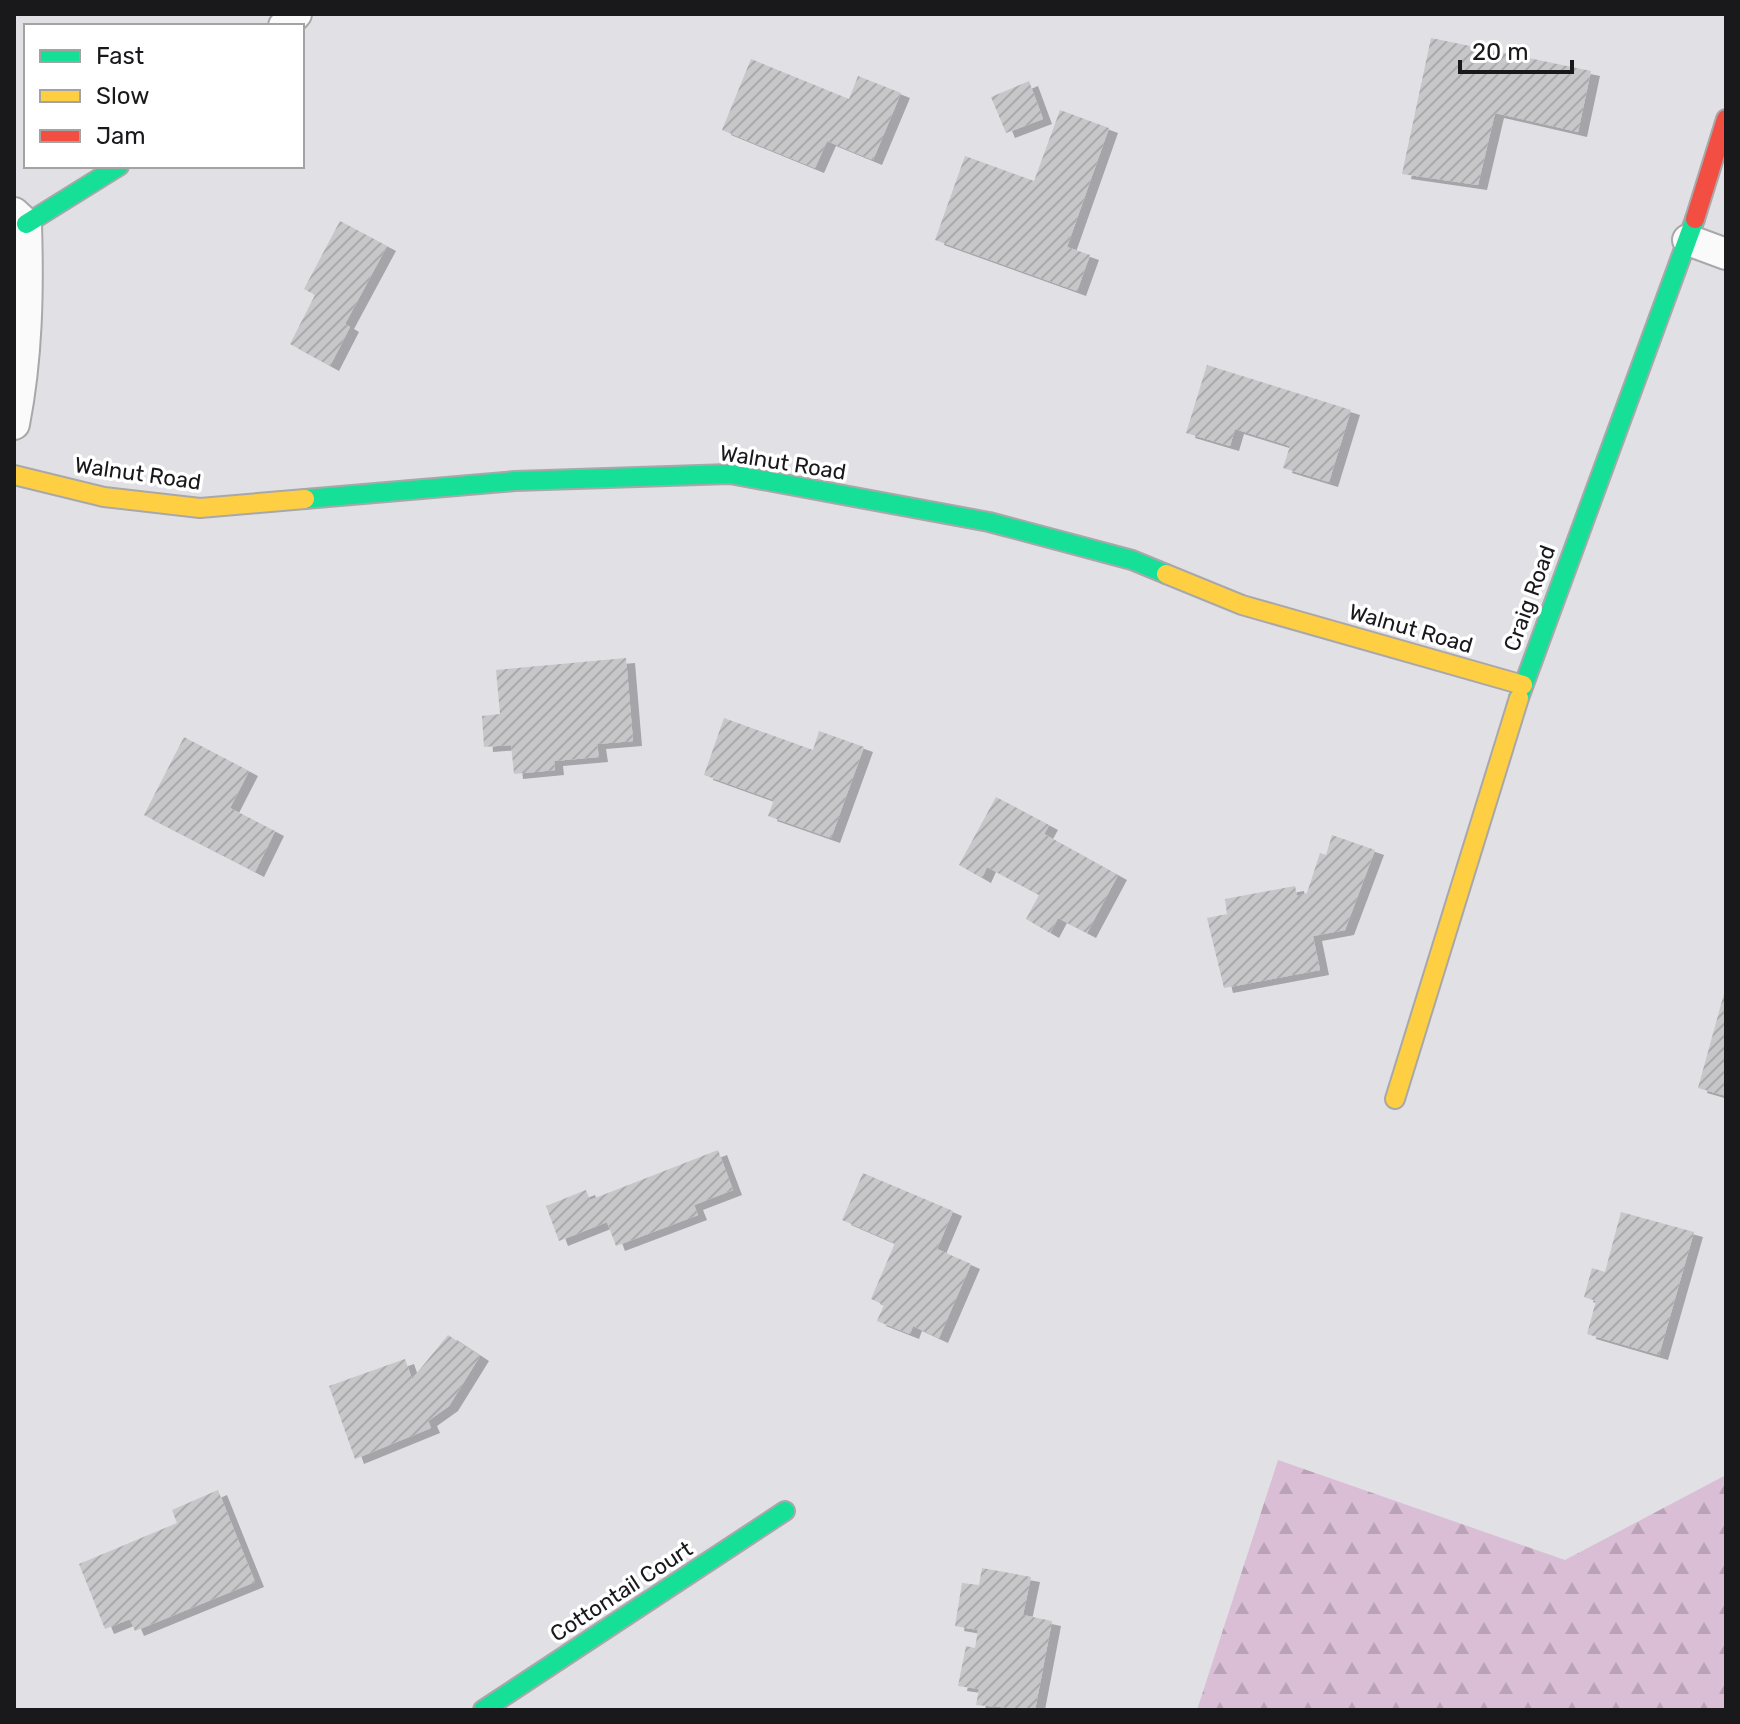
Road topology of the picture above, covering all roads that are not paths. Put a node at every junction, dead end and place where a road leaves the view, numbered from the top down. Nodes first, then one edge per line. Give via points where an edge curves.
1 (1726, 119) edge
2 (115, 168) edge
3 (20, 218) edge
4 (1688, 240) junction
5 (1726, 254) edge
6 (14, 424) edge
7 (14, 475) edge
8 (1523, 685) junction
9 (1395, 1099) dead end
10 (785, 1511) dead end
11 (483, 1710) edge

1 - 4 street, Craig Road
2 - 3 street
3 - 6 street via 29,302
4 - 5 street
4 - 8 street, Craig Road
7 - 8 street, Walnut Road via 104,497 200,508 515,481 730,474 1036,534 1132,560 1242,605
8 - 9 street, Craig Road
10 - 11 street, Cottontail Court

